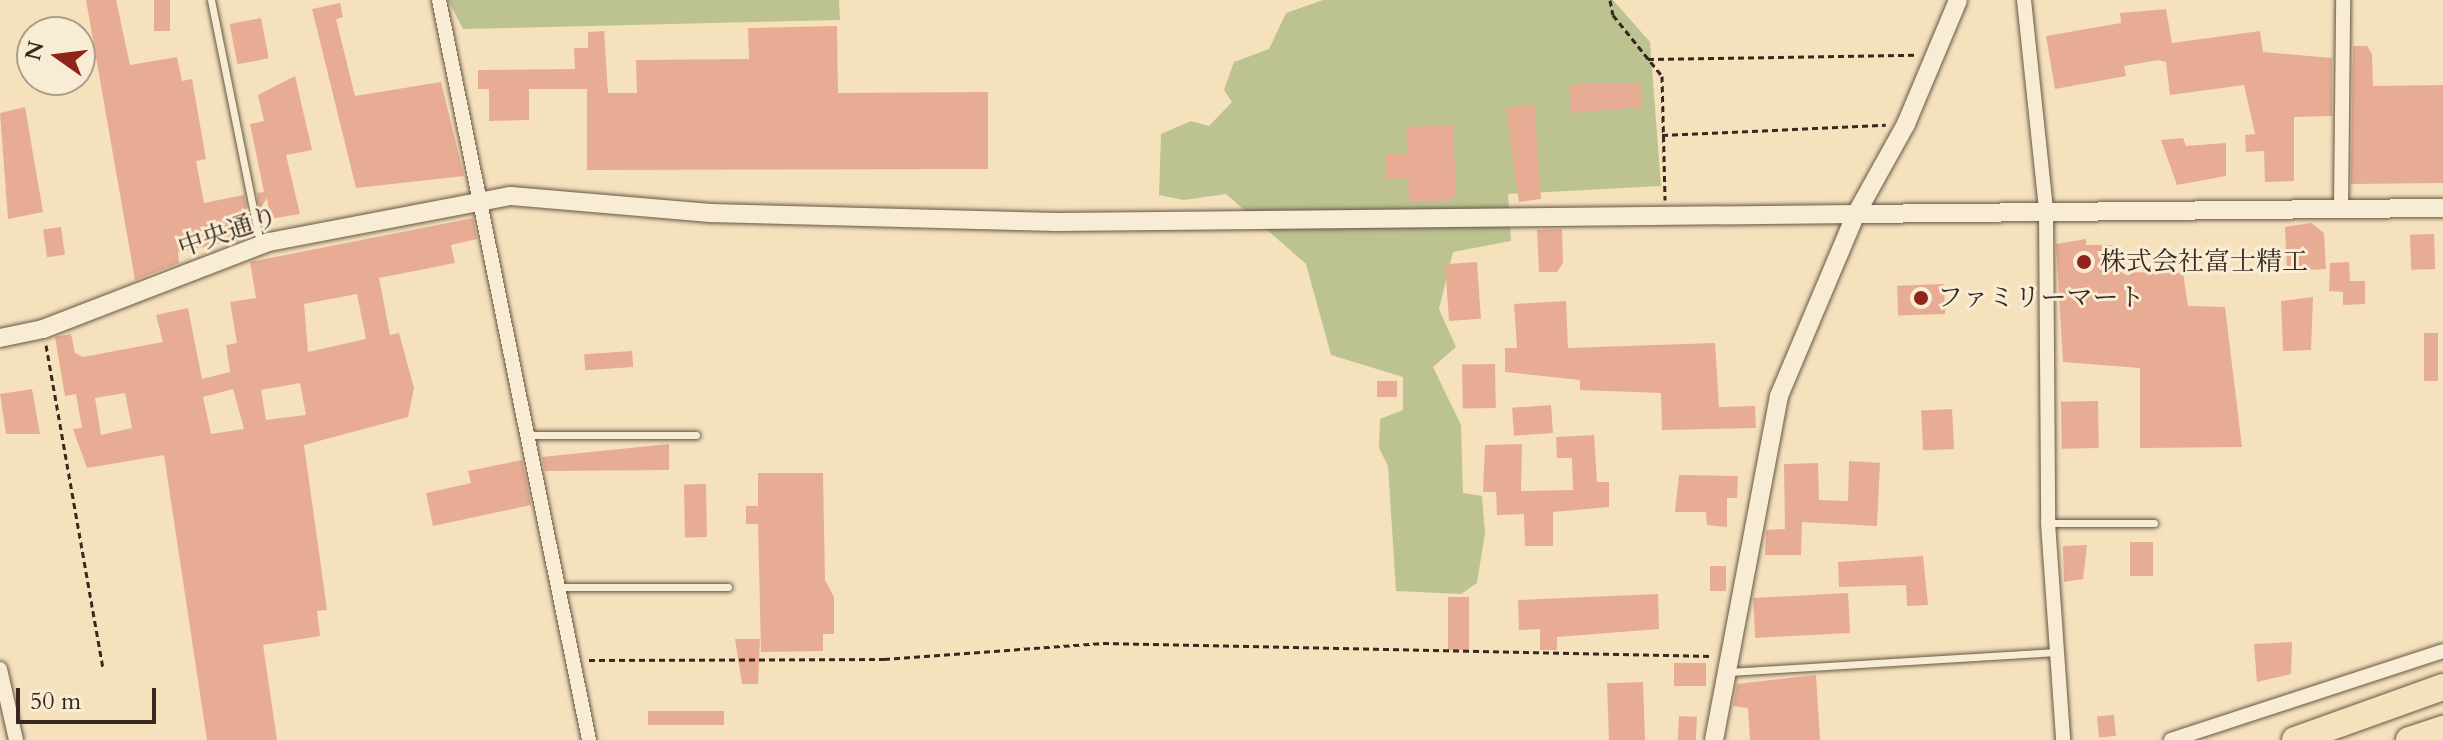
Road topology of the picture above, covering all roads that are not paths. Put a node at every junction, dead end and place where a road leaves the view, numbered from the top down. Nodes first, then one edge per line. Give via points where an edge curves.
1 (211, 0) edge
2 (439, 0) edge
3 (1958, 0) edge
4 (2024, 0) edge
5 (2343, 0) edge
6 (480, 199) junction
7 (2341, 208) junction
8 (2443, 208) edge
9 (2046, 209) junction
10 (1856, 214) junction
11 (260, 245) junction
12 (0, 338) edge
13 (528, 435) junction
14 (696, 435) dead end
15 (2048, 523) junction
16 (2154, 523) dead end
17 (559, 587) junction
18 (728, 587) dead end
19 (2443, 651) edge
20 (2057, 652) junction
21 (1725, 664) junction
22 (0, 669) edge
23 (2443, 687) edge
24 (2443, 729) edge
25 (16, 740) edge
26 (589, 740) edge
27 (1714, 740) edge
28 (2063, 740) edge
29 (2171, 740) edge
30 (2295, 740) edge
31 (2409, 740) edge

1 - 11 lane
2 - 6 street
3 - 10 street via 1906,124
4 - 9 street
5 - 7 street
6 - 10 street, 中央通り via 1040,222
6 - 11 street, 中央通り
6 - 13 street
7 - 8 street, 中央通り
7 - 9 street, 中央通り
9 - 10 street, 中央通り
9 - 15 street
10 - 21 street via 1779,396
11 - 12 street, 中央通り via 43,329
13 - 14 lane
13 - 17 street
15 - 16 lane
15 - 20 street
17 - 18 lane
17 - 26 street
19 - 29 street
20 - 21 lane
20 - 28 street
21 - 27 street
22 - 25 street
23 - 30 highway
24 - 31 highway

